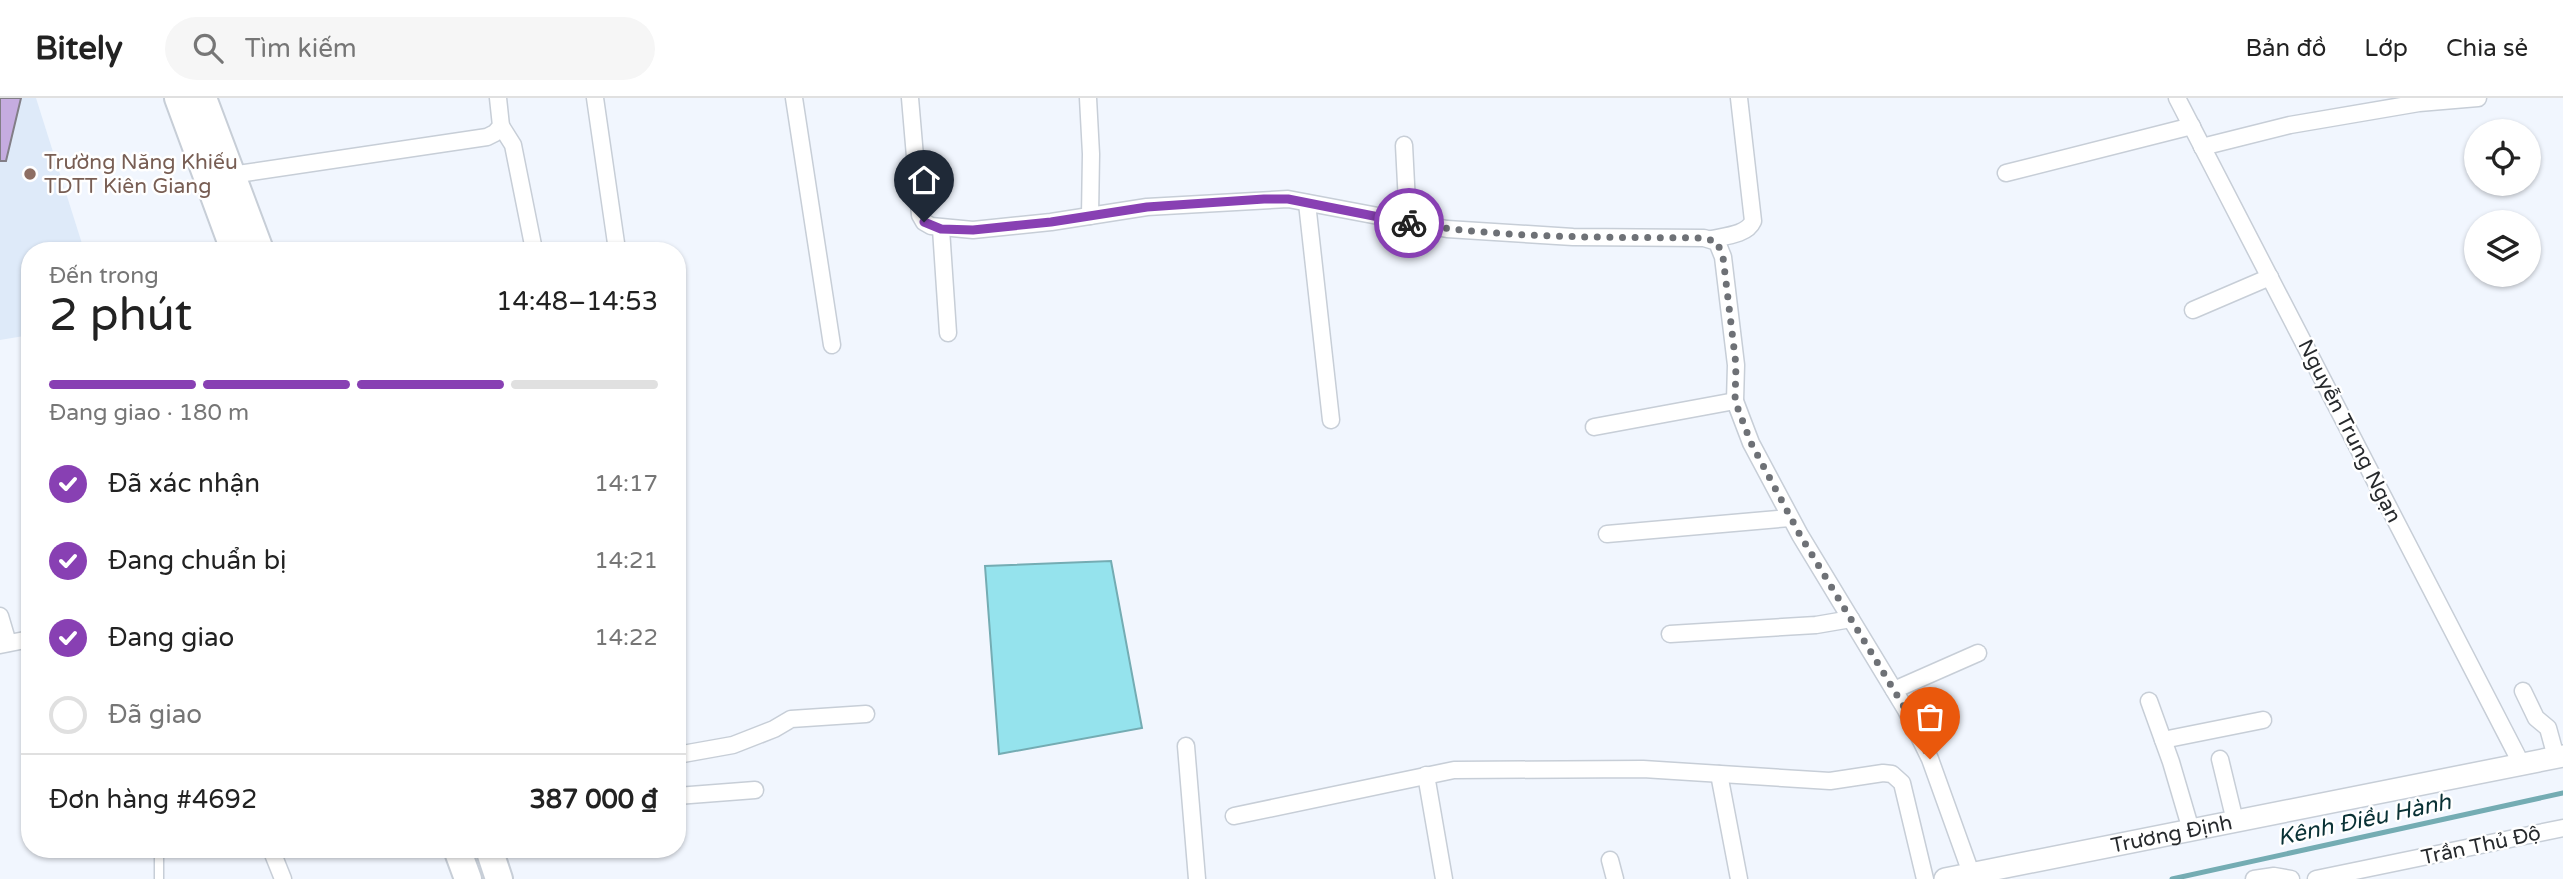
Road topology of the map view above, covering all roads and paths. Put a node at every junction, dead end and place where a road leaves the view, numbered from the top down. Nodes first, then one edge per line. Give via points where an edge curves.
1 (178, 98) edge
2 (203, 98) edge
3 (498, 98) edge
4 (595, 98) edge
5 (794, 98) edge
6 (910, 98) edge
7 (1088, 98) edge
8 (1740, 98) edge
9 (2177, 98) edge
10 (2478, 98) edge
11 (501, 126) junction
12 (2192, 126) junction
13 (1404, 145) dead end
14 (2203, 147) junction
15 (2006, 173) dead end
16 (231, 175) junction
17 (1307, 203) junction
18 (1090, 216) junction
19 (1408, 223) junction
20 (941, 229) junction
21 (1712, 239) junction
22 (231, 242) edge
23 (257, 242) edge
24 (532, 242) edge
25 (616, 242) edge
26 (2270, 277) junction
27 (2193, 310) dead end
28 (948, 333) dead end
29 (832, 345) dead end
30 (1735, 401) junction
31 (1331, 420) dead end
32 (1594, 426) dead end
33 (1790, 518) junction
34 (1607, 534) dead end
35 (0, 615) edge
36 (1851, 619) junction
37 (1670, 634) dead end
38 (4, 644) edge
39 (1978, 653) dead end
40 (1894, 690) junction
41 (2522, 691) dead end
42 (2149, 701) dead end
43 (866, 714) dead end
44 (2263, 720) dead end
45 (2163, 740) junction
46 (1186, 746) dead end
47 (686, 753) edge
48 (2559, 757) edge
49 (2220, 759) dead end
50 (2522, 765) junction
51 (1719, 774) junction
52 (1426, 775) junction
53 (755, 790) dead end
54 (686, 795) edge
55 (1234, 816) dead end
56 (2235, 821) junction
57 (2563, 828) edge
58 (2191, 830) junction
59 (159, 858) edge
60 (275, 858) edge
61 (460, 858) edge
62 (492, 858) edge
63 (1610, 860) dead end
64 (1971, 873) junction
65 (159, 879) edge
66 (283, 879) edge
67 (468, 879) edge
68 (499, 879) edge
69 (1197, 879) edge
70 (1444, 879) edge
71 (1615, 879) edge
72 (1739, 879) edge
73 (1925, 879) edge
74 (1945, 879) edge
75 (2254, 879) edge
76 (2291, 879) edge
77 (2316, 879) edge

1 - 22 main road
2 - 16 main road
3 - 11 street
4 - 25 street
5 - 29 street
6 - 20 street via 920,215 924,222
7 - 18 street
8 - 21 street via 1753,221 1751,228
9 - 12 street, Nguyễn Trung Ngạn
10 - 14 street via 2290,125
11 - 16 street via 487,137
11 - 24 street via 513,145
12 - 14 street, Nguyễn Trung Ngạn
12 - 15 street
13 - 19 street
14 - 26 street, Nguyễn Trung Ngạn
16 - 23 main road
17 - 18 street via 1264,199
17 - 19 street
17 - 31 street
18 - 20 street via 973,230
19 - 21 street via 1510,234
20 - 28 street
21 - 30 street via 1723,257 1736,365
26 - 27 street
26 - 50 street, Nguyễn Trung Ngạn
30 - 32 street
30 - 33 street
33 - 34 street
33 - 36 street
35 - 38 street
36 - 37 street
36 - 40 street
39 - 40 street
40 - 64 street via 1930,759
41 - 48 street via 2536,718 2548,728
42 - 45 street
43 - 47 street via 791,719 733,745
44 - 45 street
45 - 58 street
46 - 69 street
48 - 50 street, Trương Định
49 - 56 street
50 - 56 street, Trương Định
51 - 52 street via 1643,769 1468,770
51 - 72 street
51 - 73 street via 1830,781 1892,774 1902,783
52 - 55 street
52 - 70 street
53 - 54 street
56 - 58 street, Trương Định
57 - 77 street, Trần Thủ Độ
58 - 64 street, Trương Định
59 - 65 lane
60 - 66 street
61 - 67 main road
62 - 68 main road
63 - 71 street
64 - 74 street, Trương Định
75 - 76 street

